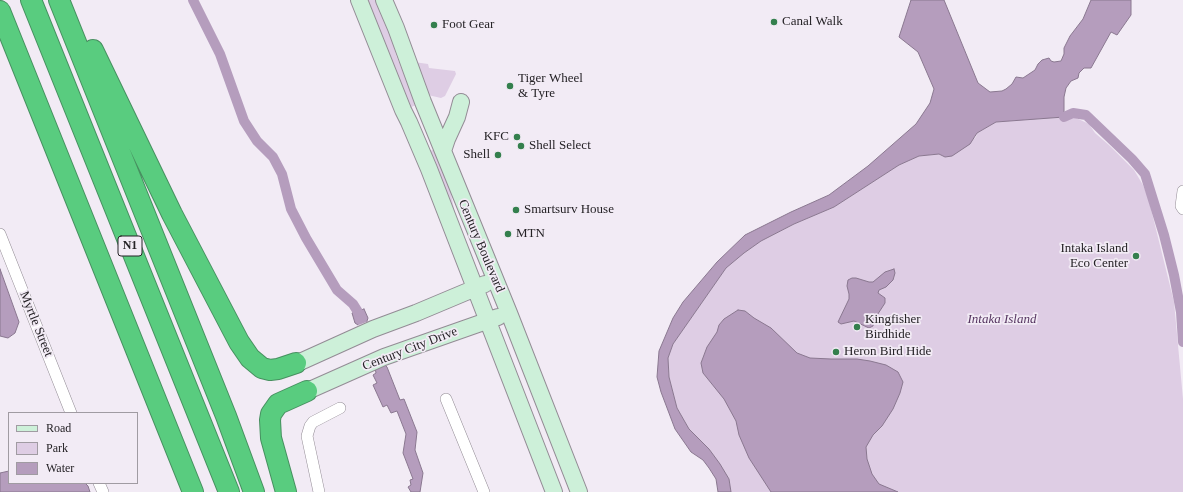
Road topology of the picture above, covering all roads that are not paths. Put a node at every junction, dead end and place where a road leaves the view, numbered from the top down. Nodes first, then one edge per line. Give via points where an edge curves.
1 (31, 0) edge
2 (59, 0) edge
3 (68, 0) edge
4 (359, 0) edge
5 (384, 0) edge
6 (0, 11) edge
7 (461, 102) dead end
8 (443, 151) junction
9 (1183, 191) edge
10 (1183, 209) edge
11 (0, 234) edge
12 (495, 280) junction
13 (475, 288) junction
14 (509, 313) junction
15 (488, 320) junction
16 (298, 362) joint
17 (310, 390) joint
18 (446, 399) dead end
19 (340, 408) dead end
20 (72, 412) edge
21 (193, 492) edge
22 (229, 492) edge
23 (254, 492) edge
24 (286, 492) edge
25 (319, 492) edge
26 (484, 492) edge
27 (554, 492) edge
28 (579, 492) edge

1 - 22 highway, N1
2 - 23 highway
3 - 16 highway via 172,214 239,342 250,358 262,368 278,369
4 - 13 main road, Century Boulevard
5 - 8 main road, Century Boulevard
6 - 21 highway, N1
7 - 8 main road
8 - 12 main road, Century Boulevard
9 - 10 street
11 - 20 street, Myrtle Street
12 - 13 main road
12 - 14 main road, Century Boulevard
13 - 15 main road, Century Boulevard
13 - 16 main road
14 - 15 main road, Century City Drive
14 - 28 main road, Century Boulevard
15 - 17 main road, Century City Drive via 377,360
15 - 27 main road, Century Boulevard
17 - 24 highway via 278,404 271,414 271,438
18 - 26 street
19 - 25 street via 314,422 307,436

